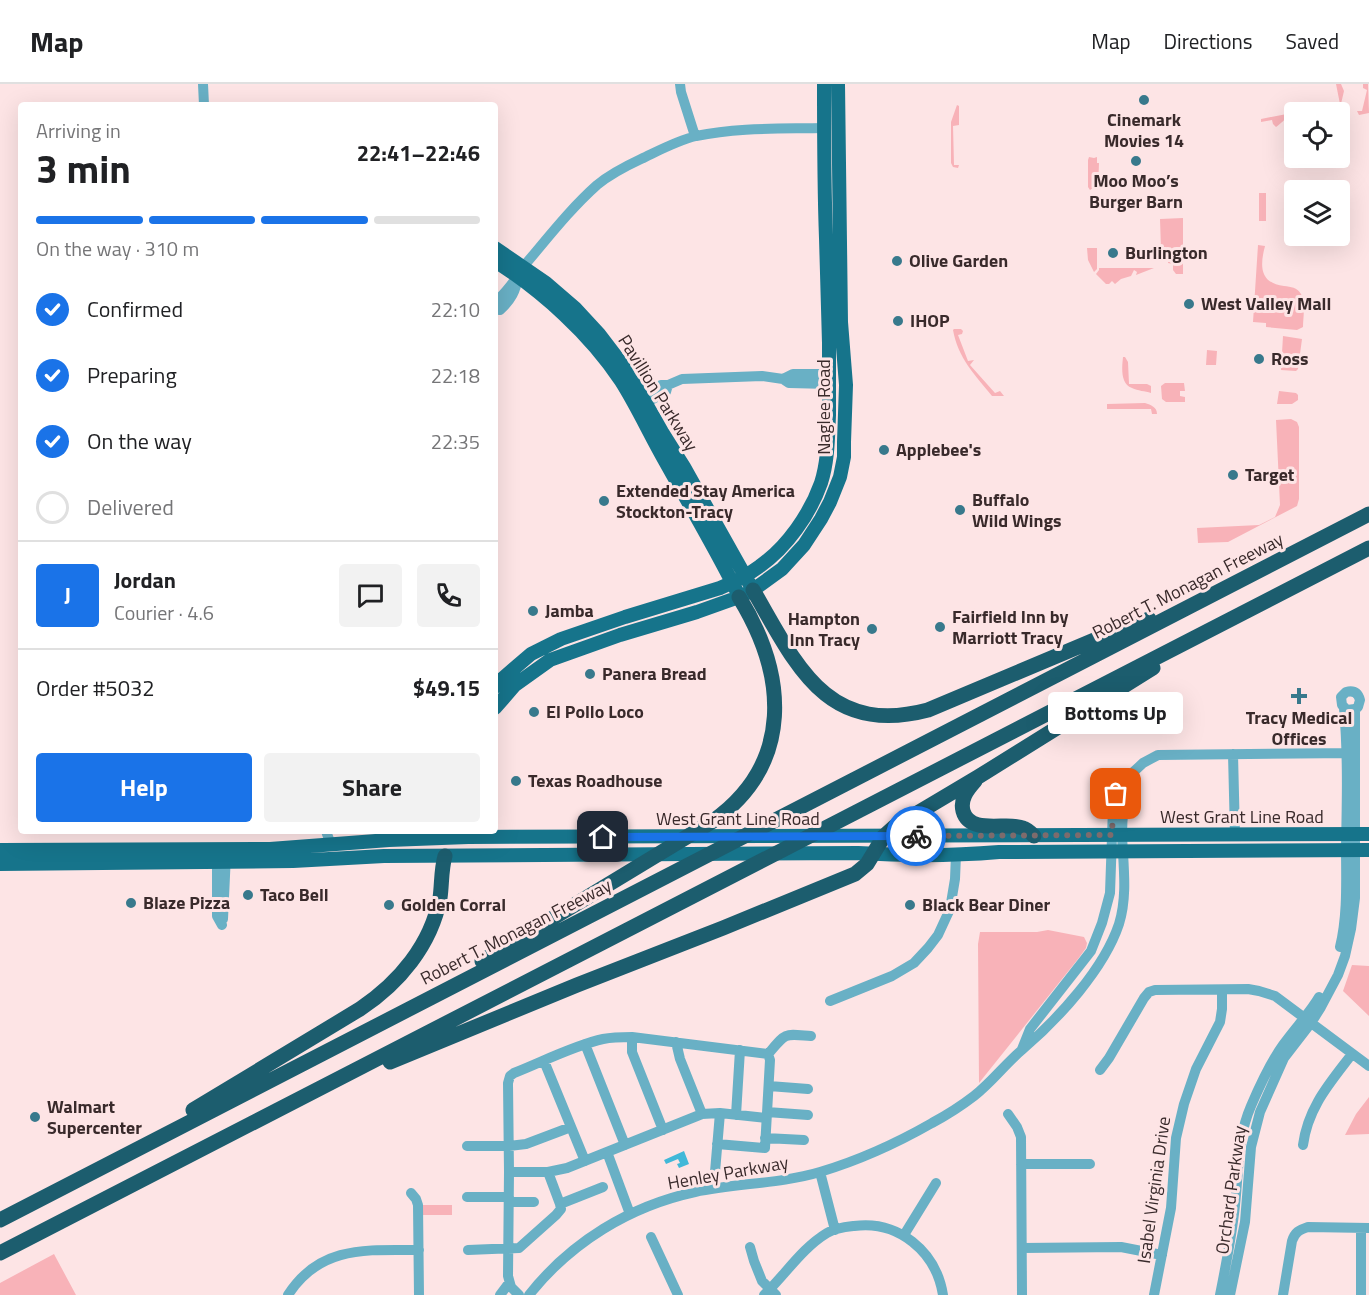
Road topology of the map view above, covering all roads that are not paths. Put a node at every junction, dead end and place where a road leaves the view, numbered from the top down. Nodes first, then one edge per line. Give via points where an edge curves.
1 (203, 84) edge
2 (680, 84) edge
3 (824, 84) edge
4 (838, 84) edge
5 (204, 102) edge
6 (824, 128) junction
7 (696, 136) junction
8 (498, 251) edge
9 (498, 262) edge
10 (521, 272) junction
11 (498, 300) edge
12 (498, 310) edge
13 (829, 379) junction
14 (644, 400) junction
15 (1369, 514) edge
16 (1369, 548) edge
17 (745, 575) junction
18 (732, 583) junction
19 (753, 590) junction
20 (739, 597) junction
21 (1178, 613) junction
22 (1187, 642) junction
23 (498, 684) edge
24 (498, 705) edge
25 (1349, 708) dead end
26 (1350, 753) junction
27 (1233, 754) junction
28 (978, 777) junction
29 (495, 834) edge
30 (1357, 834) edge
31 (448, 835) edge
32 (1117, 835) junction
33 (1234, 835) junction
34 (884, 836) junction
35 (981, 836) junction
36 (1034, 836) junction
37 (332, 838) edge
38 (0, 850) edge
39 (1357, 850) edge
40 (1117, 851) junction
41 (873, 854) junction
42 (956, 855) junction
43 (222, 856) junction
44 (445, 856) junction
45 (0, 864) edge
46 (1222, 990) junction
47 (441, 993) junction
48 (830, 1001) dead end
49 (1308, 1020) junction
50 (632, 1036) junction
51 (811, 1036) dead end
52 (676, 1042) junction
53 (585, 1044) junction
54 (741, 1050) junction
55 (1022, 1050) junction
56 (768, 1054) junction
57 (1352, 1054) junction
58 (544, 1061) junction
59 (1369, 1066) edge
60 (1100, 1070) dead end
61 (338, 1078) junction
62 (769, 1086) junction
63 (808, 1089) dead end
64 (720, 1113) junction
65 (702, 1114) junction
66 (1008, 1114) dead end
67 (736, 1115) junction
68 (767, 1115) junction
69 (808, 1115) dead end
70 (571, 1127) junction
71 (663, 1130) junction
72 (765, 1138) junction
73 (804, 1140) dead end
74 (151, 1142) junction
75 (717, 1144) junction
76 (1303, 1144) dead end
77 (625, 1145) junction
78 (467, 1146) dead end
79 (509, 1146) junction
80 (607, 1152) junction
81 (585, 1161) junction
82 (1021, 1164) junction
83 (1090, 1164) dead end
84 (509, 1172) junction
85 (548, 1172) junction
86 (716, 1172) dead end
87 (819, 1172) junction
88 (936, 1183) dead end
89 (603, 1187) dead end
90 (411, 1193) dead end
91 (468, 1197) dead end
92 (509, 1200) junction
93 (534, 1202) dead end
94 (560, 1204) junction
95 (630, 1214) junction
96 (0, 1220) edge
97 (1365, 1228) edge
98 (835, 1230) junction
99 (904, 1235) junction
100 (651, 1237) dead end
101 (750, 1247) dead end
102 (1022, 1248) junction
103 (419, 1250) junction
104 (468, 1250) dead end
105 (508, 1250) junction
106 (0, 1253) edge
107 (1162, 1255) junction
108 (509, 1283) junction
109 (770, 1293) edge
110 (288, 1295) edge
111 (419, 1295) edge
112 (500, 1295) edge
113 (519, 1295) edge
114 (530, 1295) edge
115 (678, 1295) edge
116 (943, 1295) edge
117 (1022, 1295) edge
118 (1154, 1295) edge
119 (1220, 1295) edge
120 (1230, 1295) edge
121 (1283, 1295) edge
122 (1361, 1295) edge

1 - 5 street
2 - 7 street
3 - 6 main road, Naglee Road
4 - 19 main road, Naglee Road via 841,322 846,378 844,457 830,502 804,545 782,569
6 - 7 street via 732,130
6 - 13 main road, Naglee Road
7 - 10 street via 661,149 599,183 566,215
8 - 10 main road, Pavillion Parkway
9 - 10 main road, Pavillion Parkway
10 - 11 street
10 - 12 street via 509,302
10 - 14 main road, Pavillion Parkway via 546,284 575,308 628,372
10 - 18 main road, Pavillion Parkway via 611,368
13 - 14 street via 793,375 783,379 682,379 669,385 666,392
13 - 17 main road, Naglee Road via 828,445 821,483 804,518 788,539
14 - 17 main road, Pavillion Parkway
15 - 21 highway, Robert T. Monagan Freeway
16 - 22 highway
17 - 18 main road, Naglee Road
17 - 19 main road, Pavillion Parkway
18 - 20 main road, Pavillion Parkway
18 - 23 main road, Naglee Road via 561,639 531,654
19 - 20 main road, Naglee Road
19 - 21 highway via 792,657 815,685 850,710 885,717 928,710 1123,628
20 - 24 main road, Naglee Road via 550,660 515,685
20 - 47 highway via 768,662 775,692 772,737 758,773 742,795 719,817 474,965
21 - 47 highway, Robert T. Monagan Freeway
22 - 28 highway via 1152,669
22 - 61 highway
25 - 26 street, Orchard Parkway
26 - 27 street
26 - 30 street, Orchard Parkway
27 - 32 street via 1158,755 1143,763 1129,776
27 - 33 street
28 - 34 highway
28 - 36 highway via 963,798 964,815 974,823 990,827 1021,827
29 - 31 main road, West Grant Line Road
29 - 34 main road, West Grant Line Road
30 - 33 main road, West Grant Line Road
30 - 39 street, Orchard Parkway
31 - 37 main road, West Grant Line Road via 381,841
31 - 44 main road
32 - 33 main road, West Grant Line Road
32 - 36 main road, West Grant Line Road
32 - 40 street
34 - 35 main road, West Grant Line Road
34 - 41 highway
35 - 36 main road, West Grant Line Road
35 - 42 main road
37 - 43 main road, West Grant Line Road
38 - 43 main road, West Grant Line Road
39 - 40 main road, West Grant Line Road
39 - 49 street, Orchard Parkway via 1346,890 1341,944
40 - 42 main road, West Grant Line Road
40 - 55 street via 1108,904 1091,951 1030,1029
40 - 55 street, Henley Parkway via 1124,901 1113,939 1083,986
41 - 42 main road, West Grant Line Road
41 - 44 main road, West Grant Line Road
41 - 61 highway via 867,864 847,878 379,1066
42 - 48 street via 951,909 928,948 914,963 892,976
43 - 44 main road, West Grant Line Road via 332,860
43 - 45 main road, West Grant Line Road
44 - 74 highway via 434,920 418,951 393,983 360,1009 186,1114
46 - 49 street via 1248,989 1275,996
46 - 60 street via 1149,992
46 - 107 street, Isabel Virginia Drive via 1220,1022 1196,1069 1176,1138 1171,1208
47 - 74 highway, Robert T. Monagan Freeway
49 - 57 street
49 - 119 street, Orchard Parkway via 1282,1046 1250,1108 1238,1157 1233,1227
49 - 120 street, Orchard Parkway via 1284,1058 1260,1112 1251,1147 1245,1222
50 - 52 street
50 - 53 street
50 - 71 street via 632,1052
51 - 56 street via 784,1035
52 - 54 street
52 - 65 street
53 - 58 street
53 - 77 street
54 - 56 street
54 - 67 street
55 - 87 street, Henley Parkway via 957,1109 880,1150
56 - 62 street
57 - 59 street
57 - 76 street via 1316,1104
58 - 70 street
58 - 79 street via 510,1076
61 - 106 highway
62 - 63 street
62 - 68 street
64 - 65 street
64 - 67 street
64 - 75 street
65 - 71 street
66 - 82 street via 1020,1137
67 - 68 street
68 - 69 street
68 - 72 street
70 - 79 street via 526,1144
70 - 81 street
71 - 77 street
72 - 73 street
72 - 75 street via 765,1148
74 - 96 highway, Robert T. Monagan Freeway
75 - 86 street
77 - 80 street
78 - 79 street
79 - 84 street
80 - 81 street
80 - 95 street
81 - 85 street
82 - 83 street
82 - 102 street
84 - 85 street
84 - 92 street
85 - 94 street
87 - 95 street, Henley Parkway via 696,1192
87 - 98 street
88 - 99 street
89 - 94 street
90 - 103 street via 418,1205
91 - 92 street
92 - 93 street
92 - 105 street
94 - 105 street via 556,1215 519,1248
95 - 114 street, Henley Parkway via 578,1245
97 - 121 street via 1308,1227 1294,1234
97 - 122 street
98 - 99 street via 878,1226
98 - 109 street via 807,1249
99 - 116 street via 926,1254
100 - 115 street
101 - 109 street
102 - 107 street via 1121,1247
102 - 117 street
103 - 110 street via 349,1252 314,1267
103 - 111 street
104 - 105 street
105 - 108 street
107 - 118 street, Isabel Virginia Drive
108 - 112 street
108 - 113 street

